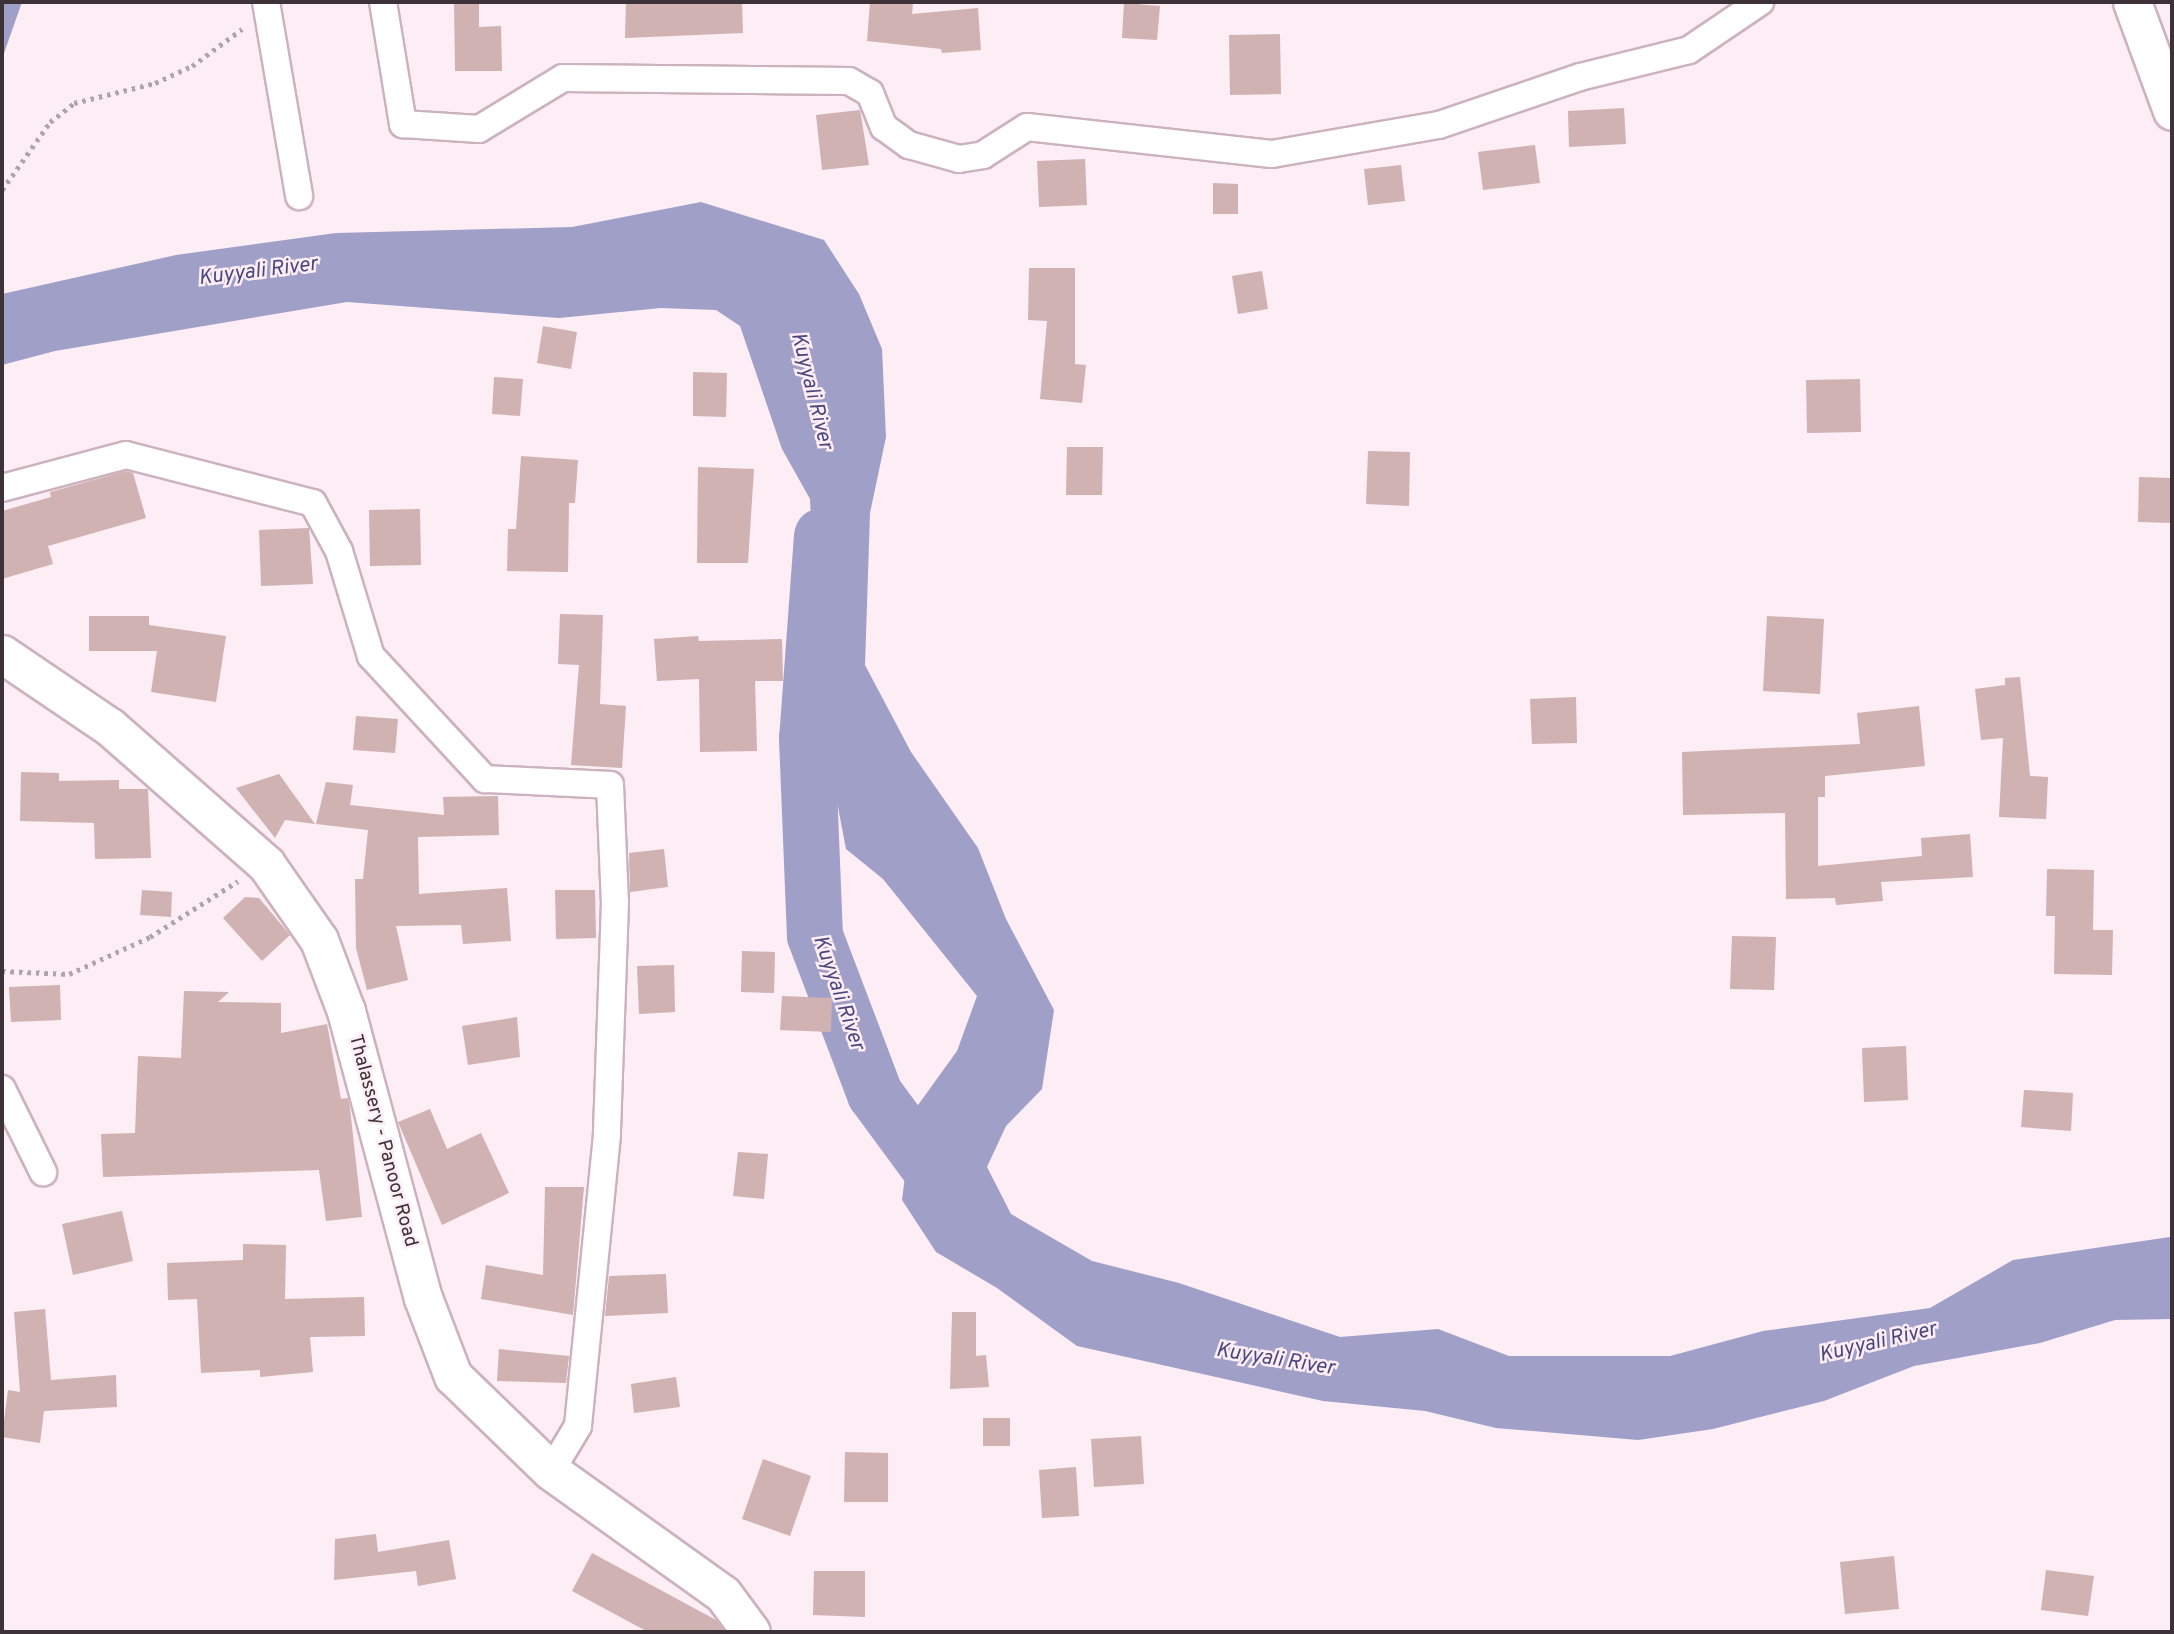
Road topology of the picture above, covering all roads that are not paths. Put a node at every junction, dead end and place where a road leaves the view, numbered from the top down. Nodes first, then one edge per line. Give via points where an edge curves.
1 (383, 2) edge
2 (1760, 2) edge
3 (2132, 2) edge
4 (267, 10) edge
5 (2172, 111) edge
6 (299, 196) dead end
7 (2, 488) edge
8 (2, 654) edge
9 (2, 1089) edge
10 (43, 1172) dead end
11 (551, 1471) junction
12 (751, 1632) edge

1 - 2 street via 403,124 479,129 562,79 849,81 870,93 884,127 909,145 959,159 983,155 1027,127 1272,154 1439,125 1580,77 1689,50
3 - 5 main road
4 - 6 street
7 - 11 street via 126,455 313,503 340,551 371,656 485,779 610,785 615,902 607,1135 578,1426
8 - 11 main road, Thalassery - Panoor Road via 110,727 266,864 319,940 346,1011 424,1298 453,1376
9 - 10 street
11 - 12 main road, Thalassery - Panoor Road via 723,1594

